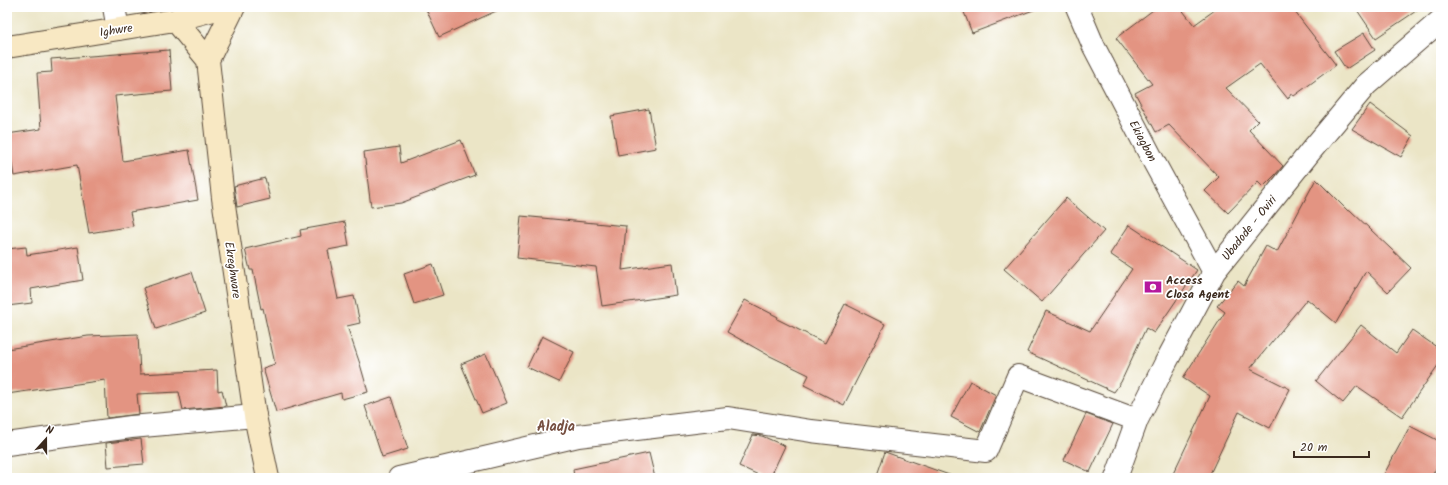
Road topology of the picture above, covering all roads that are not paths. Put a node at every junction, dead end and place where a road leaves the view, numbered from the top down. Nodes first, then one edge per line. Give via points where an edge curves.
1 (114, 7) edge
2 (225, 7) edge
3 (234, 7) edge
4 (1077, 7) edge
5 (175, 20) junction
6 (1441, 20) edge
7 (118, 29) junction
8 (7, 47) edge
9 (208, 60) junction
10 (1214, 272) junction
11 (254, 416) junction
12 (1137, 420) junction
13 (7, 444) edge
14 (268, 478) edge
15 (399, 478) edge
16 (1116, 478) edge

1 - 7 street
2 - 5 street, Ighwre
3 - 9 street
4 - 10 street, Ekiagbon via 1094,47
5 - 7 street, Ighwre
5 - 9 street
6 - 10 street, Ubadode - Oviri via 1366,85
7 - 8 street, Ighwre
9 - 11 street, Ekreghware via 223,198
10 - 12 street, Ubadode - Oviri
11 - 13 street via 131,427
11 - 14 street, Ekreghware
12 - 15 street via 1018,376 986,451 811,431 728,418 578,436
12 - 16 street, Ubadode - Oviri

